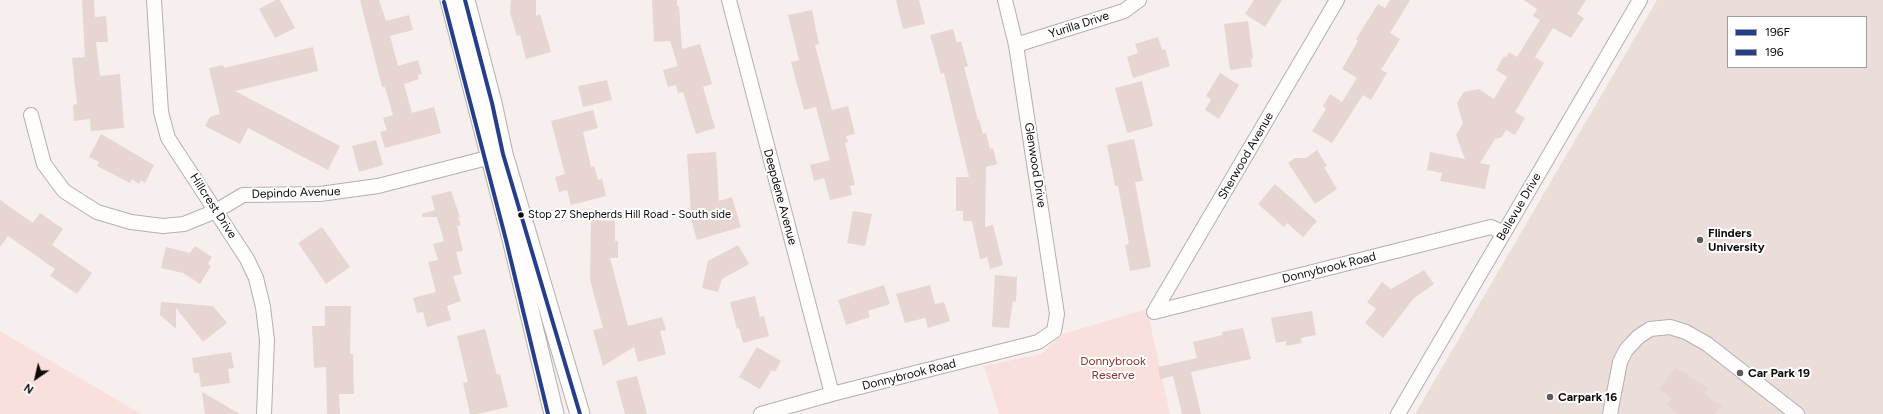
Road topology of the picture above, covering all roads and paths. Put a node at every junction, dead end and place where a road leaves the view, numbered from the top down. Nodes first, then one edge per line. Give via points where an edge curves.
1 (154, 0) edge
2 (450, 0) edge
3 (464, 0) edge
4 (729, 0) edge
5 (1005, 0) edge
6 (1139, 0) edge
7 (1337, 0) edge
8 (1640, 0) edge
9 (1016, 45) junction
10 (31, 114) dead end
11 (497, 156) junction
12 (216, 211) junction
13 (1504, 233) junction
14 (1154, 312) joint
15 (1054, 332) joint
16 (832, 394) junction
17 (264, 414) edge
18 (554, 414) edge
19 (580, 414) edge
20 (761, 414) edge
21 (1398, 414) edge
22 (1610, 414) edge
23 (1797, 414) edge

1 - 12 street, Hillcrest Drive via 161,112 168,138
2 - 11 main road
3 - 11 main road via 492,103
4 - 16 street, Deepdene Avenue
5 - 9 street, Glenwood Drive
6 - 9 street, Yurilla Drive via 1124,11
7 - 14 street, Sherwood Avenue
8 - 13 street, Bellevue Drive
9 - 15 street, Glenwood Drive via 1057,314
10 - 12 street, Depindo Avenue via 44,164 64,191 97,212 131,222 163,226 184,224
11 - 12 street, Depindo Avenue via 378,186 320,194 243,195
11 - 18 main road
11 - 19 main road
12 - 17 street, Hillcrest Drive via 247,259 256,278 263,307 267,340
13 - 14 street, Donnybrook Road via 1491,227
13 - 21 street, Bellevue Drive
15 - 16 street, Donnybrook Road via 1038,342
16 - 20 street, Donnybrook Road
22 - 23 street via 1620,362 1626,350 1650,329 1670,327 1686,332 1707,344

